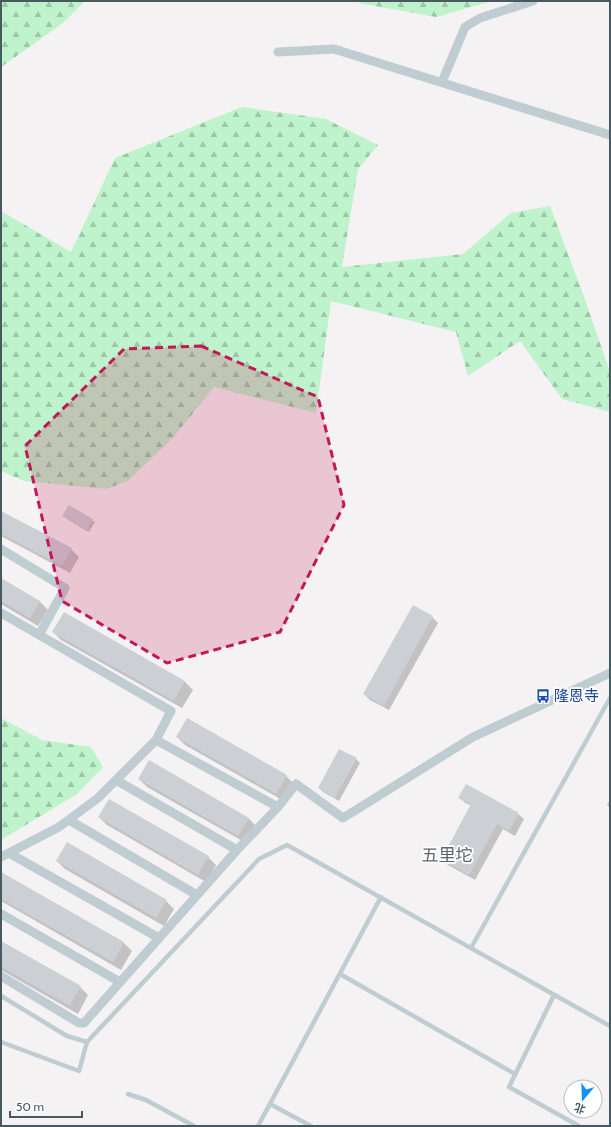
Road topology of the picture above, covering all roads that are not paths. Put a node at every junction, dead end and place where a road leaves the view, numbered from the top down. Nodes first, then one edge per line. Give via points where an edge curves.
1 (533, 1) edge
2 (278, 52) dead end
3 (442, 82) junction
4 (610, 134) edge
5 (1, 549) edge
6 (1, 613) edge
7 (38, 635) junction
8 (610, 673) edge
9 (610, 698) edge
10 (156, 740) junction
11 (116, 780) junction
12 (278, 807) junction
13 (69, 820) junction
14 (237, 850) junction
15 (5, 855) edge
16 (197, 895) junction
17 (381, 897) junction
18 (1, 914) edge
19 (159, 938) junction
20 (471, 948) junction
21 (340, 974) junction
22 (1, 976) edge
23 (120, 982) junction
24 (554, 995) junction
25 (1, 996) edge
26 (610, 1026) edge
27 (1, 1042) edge
28 (87, 1042) junction
29 (515, 1074) junction
30 (128, 1094) dead end
31 (270, 1104) junction
32 (194, 1126) edge
33 (258, 1126) edge
34 (311, 1126) edge
35 (579, 1126) edge

1 - 3 street via 480,18 465,27
2 - 3 street via 334,49
3 - 4 street
5 - 7 street via 65,588
6 - 7 street
7 - 10 street via 171,711
8 - 12 street via 473,737 343,818 296,784
9 - 20 lane
10 - 11 street
10 - 12 street
11 - 13 street via 98,798
11 - 14 street
12 - 14 street
13 - 15 street
13 - 16 street
14 - 16 street
15 - 19 street
16 - 19 street
17 - 20 lane
17 - 21 lane
17 - 28 lane via 288,845 259,859
18 - 23 street
19 - 23 street
20 - 24 lane
21 - 29 lane
21 - 31 lane
22 - 23 street via 79,1023 84,1023
24 - 26 lane
24 - 29 lane
25 - 28 lane via 67,1036
27 - 28 lane via 78,1071
29 - 35 lane via 509,1087
30 - 32 lane via 146,1100
31 - 33 lane
31 - 34 lane

